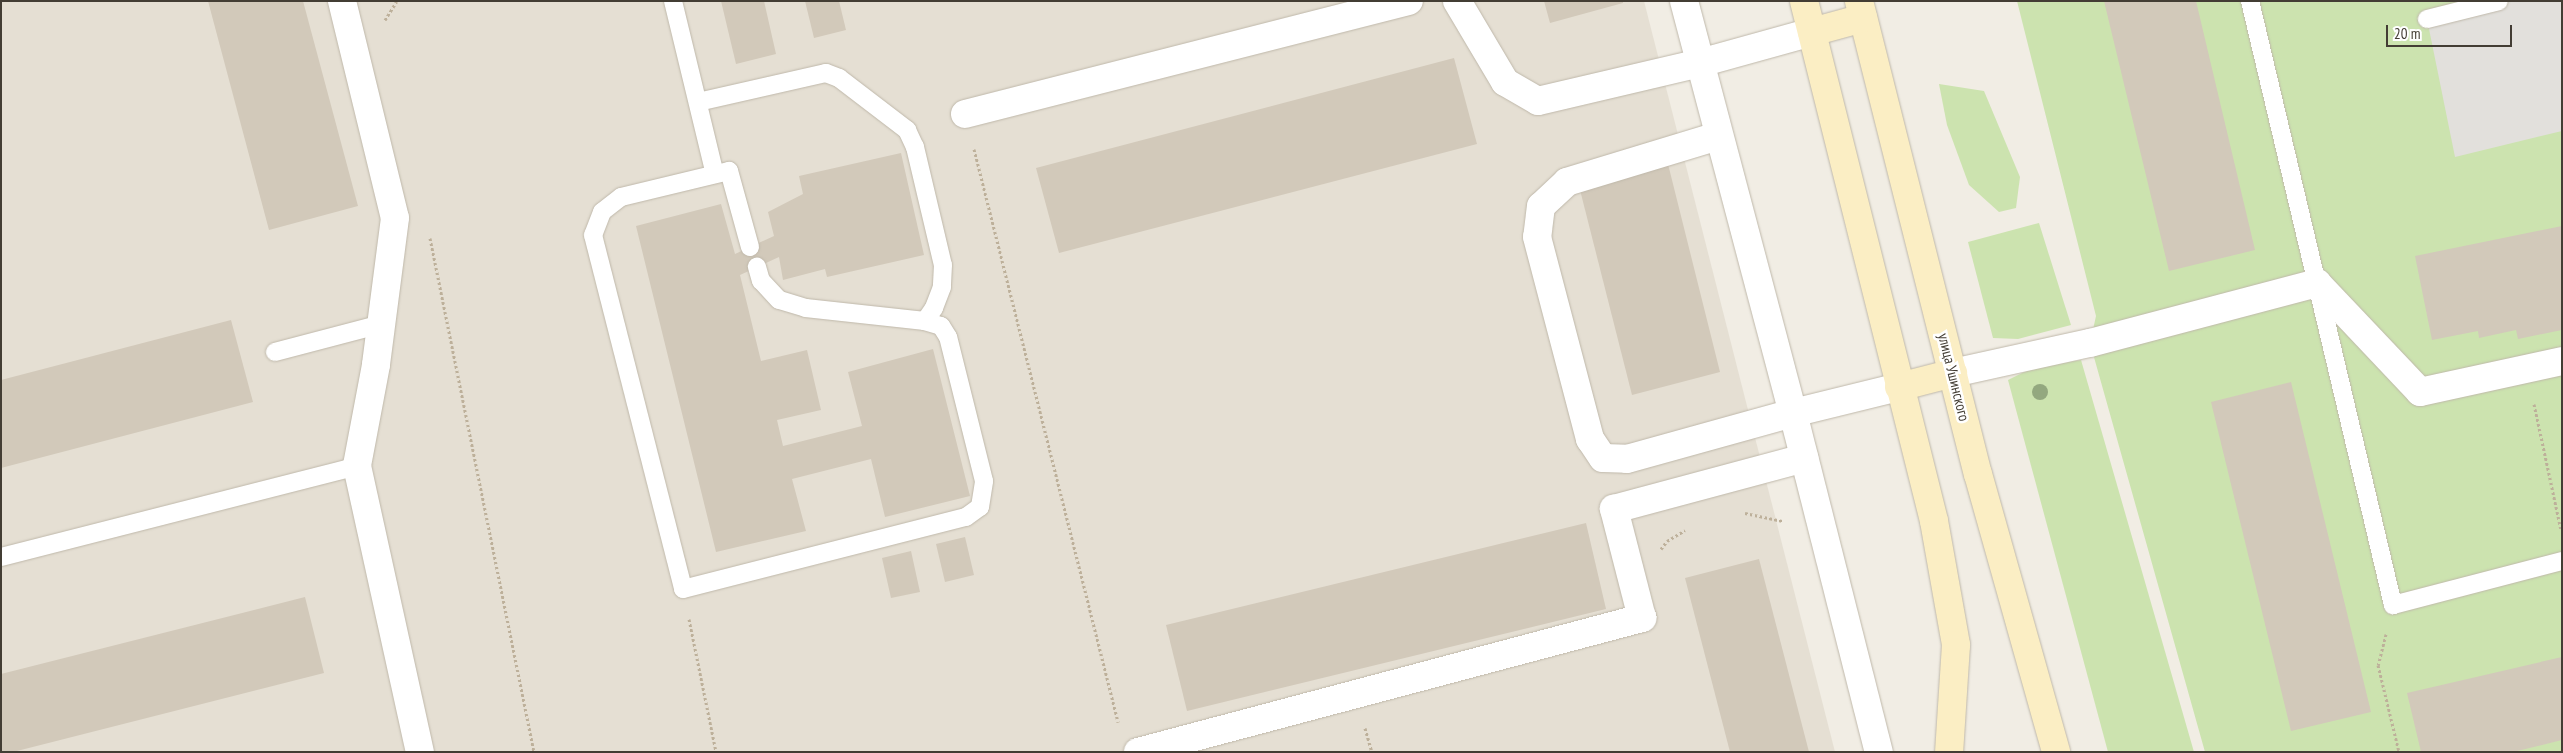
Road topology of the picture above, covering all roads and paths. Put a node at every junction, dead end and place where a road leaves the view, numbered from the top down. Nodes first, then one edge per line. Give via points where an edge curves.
1 (342, 1) edge
2 (396, 1) edge
3 (673, 1) edge
4 (1409, 1) edge
5 (1457, 1) edge
6 (1684, 1) edge
7 (1804, 1) edge
8 (2250, 1) edge
9 (2499, 1) edge
10 (1861, 10) edge
11 (2427, 19) dead end
12 (381, 28) dead end
13 (1812, 32) junction
14 (1700, 62) junction
15 (698, 102) junction
16 (965, 114) joint
17 (1718, 136) junction
18 (716, 174) junction
19 (429, 229) dead end
20 (750, 247) dead end
21 (757, 267) dead end
22 (2317, 283) junction
23 (925, 321) junction
24 (382, 324) junction
25 (275, 352) dead end
26 (2562, 361) edge
27 (2526, 369) junction
28 (1953, 373) junction
29 (1899, 387) junction
30 (1793, 413) junction
31 (1804, 458) junction
32 (357, 466) junction
33 (1742, 512) dead end
34 (1790, 524) dead end
35 (1692, 525) dead end
36 (2562, 534) edge
37 (1, 557) edge
38 (2562, 561) edge
39 (1634, 586) junction
40 (683, 589) junction
41 (2394, 605) junction
42 (1118, 723) dead end
43 (420, 752) edge
44 (534, 752) edge
45 (716, 752) edge
46 (1138, 752) edge
47 (1879, 752) edge
48 (1949, 752) edge
49 (2056, 752) edge
50 (2399, 752) edge

1 - 24 street via 396,218
2 - 12 path
3 - 15 lane
4 - 16 street
5 - 14 street via 1505,82 1538,101
6 - 14 street
7 - 13 main road
8 - 22 lane
9 - 11 lane
10 - 13 main road
10 - 28 main road, улица Ушинского
13 - 14 street
13 - 29 main road
14 - 17 street
15 - 18 lane
15 - 23 lane via 826,73 839,78 907,130 915,147 943,265 942,287
16 - 42 path
17 - 30 street
17 - 30 street via 1567,182 1541,206 1537,237 1590,439 1603,458 1626,459
18 - 20 lane via 729,171
18 - 40 lane via 621,197 602,212 593,235
19 - 44 path
21 - 23 lane via 761,280 779,300 806,308
22 - 27 street via 2420,392
22 - 28 street via 2090,343
22 - 41 lane
23 - 40 lane via 941,326 948,337 984,481 980,507 966,517
24 - 25 lane
24 - 32 street
26 - 27 street
27 - 36 path
28 - 29 main road
28 - 49 main road, улица Ушинского
29 - 30 street
29 - 48 main road via 1934,521 1956,645
30 - 31 street
31 - 39 street via 1614,509
31 - 47 street
32 - 37 lane
32 - 43 street
33 - 34 path
35 - 39 path via 1668,541
38 - 41 lane
39 - 46 street via 1642,618
40 - 45 path
41 - 50 path via 2378,666

